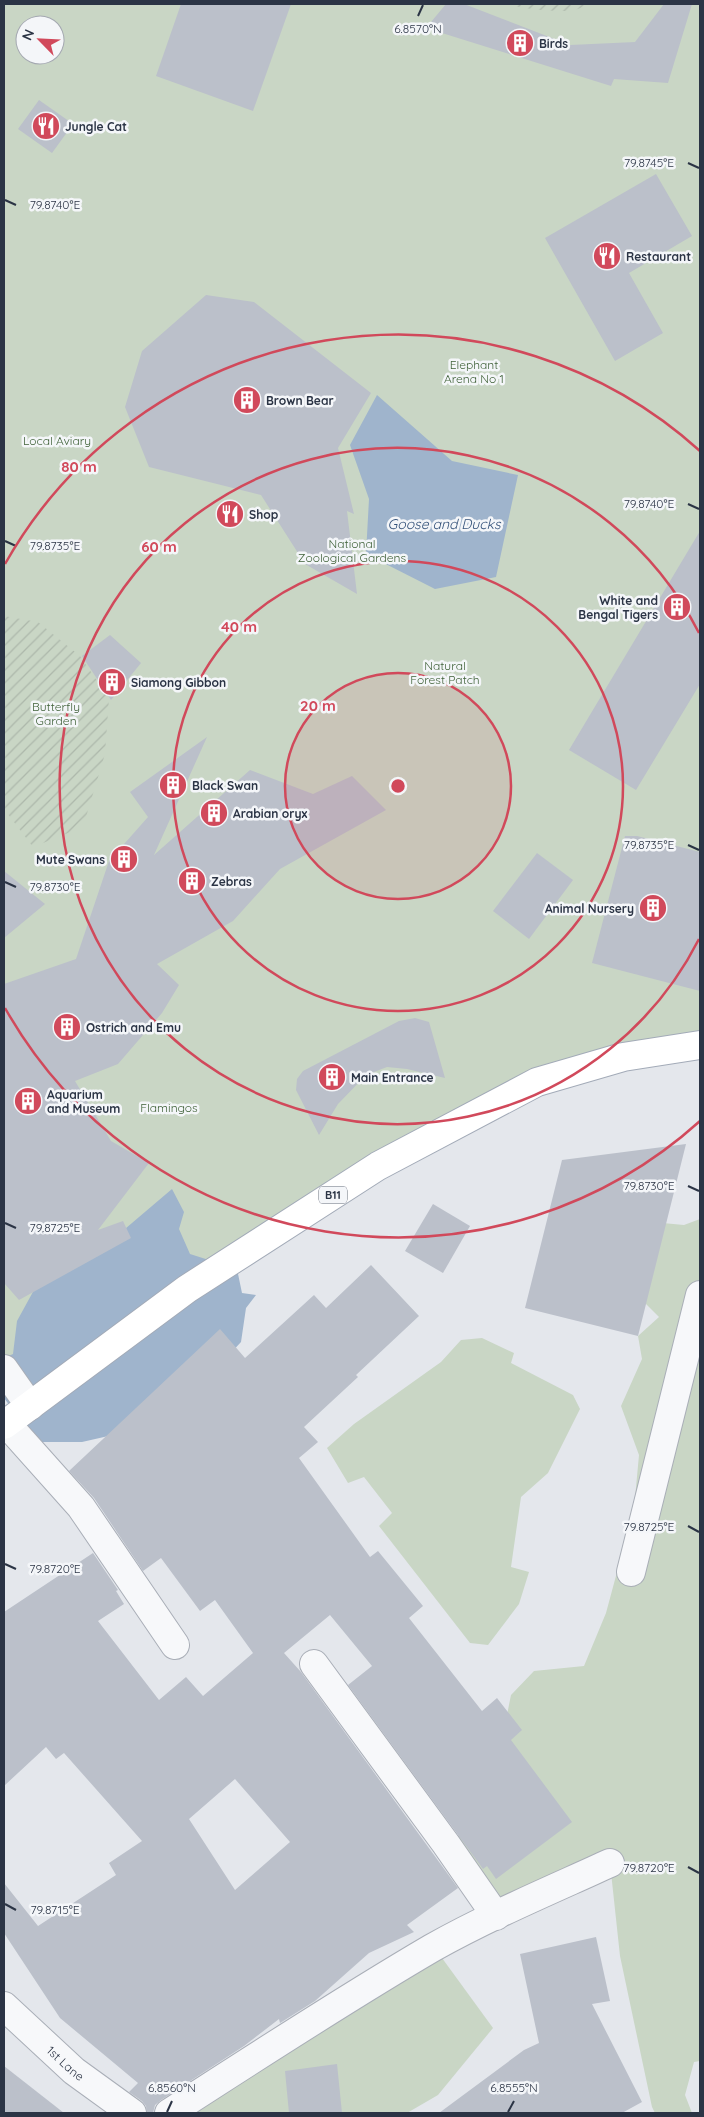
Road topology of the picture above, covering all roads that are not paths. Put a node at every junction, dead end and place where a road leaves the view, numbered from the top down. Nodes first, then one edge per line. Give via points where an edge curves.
1 (700, 1044) edge
2 (700, 1295) edge
3 (4, 1369) edge
4 (30, 1406) junction
5 (5, 1424) edge
6 (631, 1572) dead end
7 (175, 1645) dead end
8 (314, 1664) dead end
9 (610, 1863) dead end
10 (496, 1916) junction
11 (4, 2006) edge
12 (132, 2113) edge
13 (169, 2113) edge

1 - 4 main road, B11 via 623,1056 537,1082 405,1152 187,1289
2 - 6 street
3 - 4 street
4 - 5 main road, B11
5 - 7 street via 81,1507
8 - 10 street
9 - 10 street
10 - 13 street via 434,1947
11 - 12 street, 1st Lane via 74,2071

